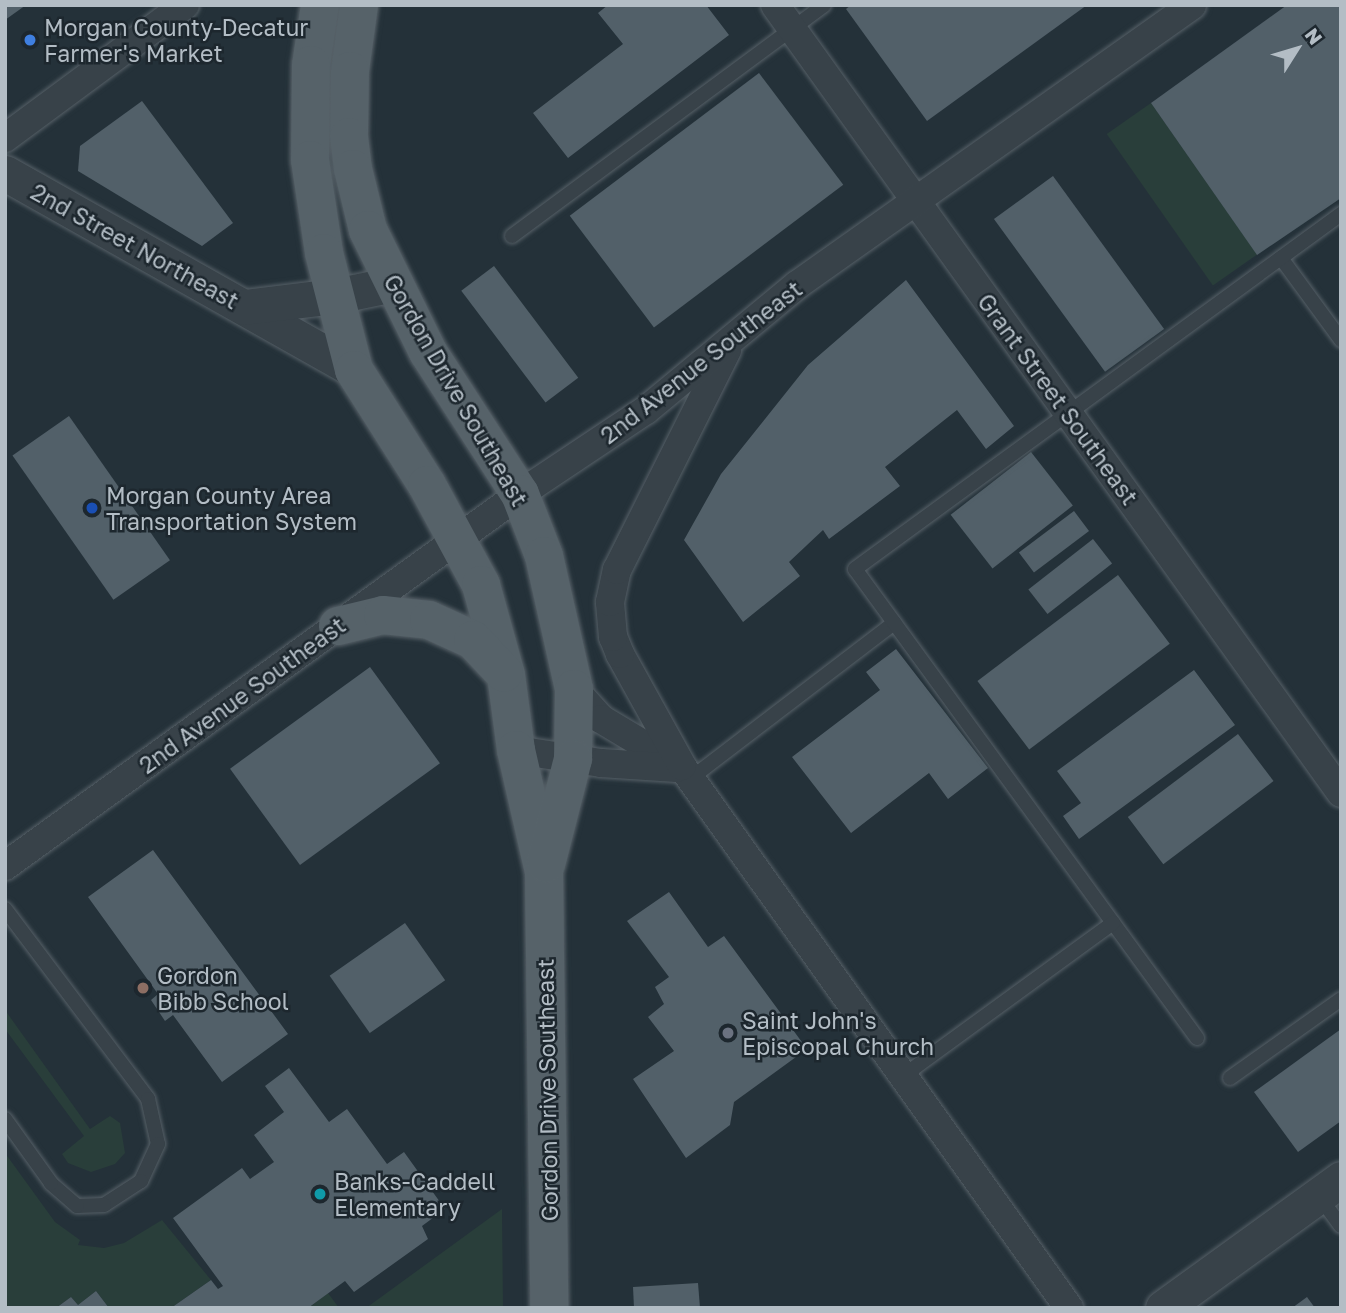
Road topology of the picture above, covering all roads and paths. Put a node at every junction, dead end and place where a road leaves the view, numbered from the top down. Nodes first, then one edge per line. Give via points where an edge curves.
1 (185, 5) edge
2 (320, 5) edge
3 (359, 5) edge
4 (775, 5) edge
5 (824, 5) edge
6 (1192, 5) edge
7 (792, 29) junction
8 (5, 138) edge
9 (5, 173) edge
10 (916, 198) junction
11 (1341, 214) edge
12 (512, 236) dead end
13 (1281, 258) junction
14 (393, 284) junction
15 (335, 296) junction
16 (244, 307) junction
17 (1341, 340) edge
18 (731, 341) junction
19 (354, 370) junction
20 (1069, 412) junction
21 (520, 494) junction
22 (458, 539) junction
23 (894, 623) junction
24 (338, 626) junction
25 (506, 675) junction
26 (575, 689) junction
27 (516, 750) junction
28 (573, 759) junction
29 (687, 774) junction
30 (1341, 793) edge
31 (6, 863) edge
32 (544, 872) junction
33 (5, 909) edge
34 (1113, 923) junction
35 (1341, 999) edge
36 (1197, 1038) dead end
37 (903, 1076) junction
38 (1230, 1077) dead end
39 (5, 1119) edge
40 (1329, 1187) edge
41 (1341, 1226) edge
42 (550, 1308) edge
43 (1069, 1308) edge
44 (1163, 1308) edge

1 - 8 street
2 - 15 main road, Gordon Drive Southeast via 310,65 310,160 315,208
3 - 14 main road, Gordon Drive Southeast via 350,71 349,137 368,230
4 - 7 street, Grant Street Southeast
5 - 7 lane
6 - 10 street, 2nd Avenue Southeast
7 - 10 street, Grant Street Southeast
7 - 12 lane
9 - 16 street, 2nd Street Northeast
10 - 18 street, 2nd Avenue Southeast via 797,285
10 - 20 street, Grant Street Southeast
11 - 13 lane
13 - 17 lane
13 - 20 lane
14 - 15 street, 2nd Street Northeast
14 - 21 main road, Gordon Drive Southeast via 428,352
15 - 16 street, 2nd Street Northeast
15 - 19 main road, Gordon Drive Southeast
16 - 19 street
18 - 21 street, 2nd Avenue Southeast via 646,410
18 - 29 street via 617,570 610,602 620,654
19 - 22 main road, Gordon Drive Southeast
20 - 23 lane via 855,569
20 - 30 street, Grant Street Southeast
21 - 22 street, 2nd Avenue Southeast
21 - 26 main road, Gordon Drive Southeast via 544,556
22 - 24 street, 2nd Avenue Southeast
22 - 25 main road, Gordon Drive Southeast via 481,585
23 - 29 lane
23 - 34 lane
24 - 25 main road via 383,615 429,620 472,640
24 - 31 street, 2nd Avenue Southeast
25 - 27 main road, Gordon Drive Southeast
26 - 28 main road, Gordon Drive Southeast
26 - 29 street via 601,719
27 - 28 street
27 - 32 main road, Gordon Drive Southeast
28 - 29 street
28 - 32 main road, Gordon Drive Southeast
29 - 37 street
32 - 42 main road, Gordon Drive Southeast
33 - 39 lane via 148,1099 158,1144 141,1181 104,1206 77,1206 51,1183
34 - 36 lane
34 - 37 lane
35 - 38 lane
37 - 43 street
40 - 41 lane
40 - 44 street

